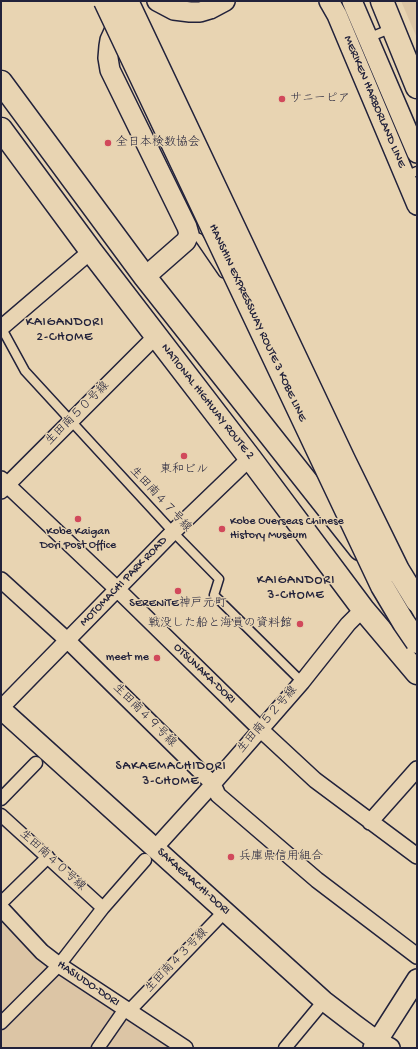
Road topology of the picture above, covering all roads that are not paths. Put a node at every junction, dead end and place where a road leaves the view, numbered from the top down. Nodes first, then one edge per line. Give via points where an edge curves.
1 (105, 1) edge
2 (128, 1) edge
3 (157, 1) edge
4 (225, 1) edge
5 (329, 1) edge
6 (352, 1) edge
7 (381, 1) edge
8 (388, 1) edge
9 (368, 38) junction
10 (350, 46) junction
11 (417, 70) edge
12 (1, 82) edge
13 (417, 87) edge
14 (1, 129) edge
15 (417, 153) edge
16 (411, 173) edge
17 (417, 205) edge
18 (189, 234) junction
19 (91, 251) junction
20 (145, 277) junction
21 (236, 291) dead end
22 (1, 327) edge
23 (156, 336) junction
24 (71, 421) junction
25 (250, 458) junction
26 (3, 485) edge
27 (173, 532) junction
28 (1, 580) edge
29 (117, 589) junction
30 (417, 601) edge
31 (363, 609) junction
32 (417, 623) edge
33 (67, 640) junction
34 (417, 642) edge
35 (417, 673) edge
36 (302, 682) junction
37 (1, 709) edge
38 (260, 729) junction
39 (36, 763) dead end
40 (417, 769) edge
41 (213, 784) junction
42 (1, 799) edge
43 (1, 815) edge
44 (370, 822) junction
45 (150, 854) junction
46 (417, 856) edge
47 (48, 857) junction
48 (1, 903) edge
49 (1, 908) edge
50 (103, 908) junction
51 (224, 911) junction
52 (417, 956) edge
53 (59, 965) junction
54 (417, 979) edge
55 (324, 1001) junction
56 (127, 1010) junction
57 (1, 1023) edge
58 (380, 1046) edge
59 (98, 1048) edge
60 (185, 1048) edge
61 (285, 1048) edge

1 - 34 highway, HANSHIN EXPRESSWAY ROUTE 3 KOBE LINE, bridge via 378,578
2 - 18 street via 110,40 108,64
2 - 30 highway, HANSHIN EXPRESSWAY ROUTE 3 KOBE LINE, bridge via 344,460 398,570
3 - 4 street via 174,10 200,12
5 - 10 street, MERIKEN HARBORLAND LINE
6 - 9 street, MERIKEN HARBORLAND LINE
7 - 9 lane via 392,28
7 - 13 highway
8 - 11 highway
9 - 10 street
9 - 15 street, MERIKEN HARBORLAND LINE
10 - 16 street, MERIKEN HARBORLAND LINE
12 - 20 highway
14 - 19 highway, NATIONAL HIGHWAY ROUTE 2
16 - 17 street, MERIKEN HARBORLAND LINE
18 - 20 street via 186,241
18 - 21 lane via 199,238
19 - 22 street
19 - 23 highway, NATIONAL HIGHWAY ROUTE 2
20 - 32 highway
22 - 24 lane, 生田南４７号線 via 25,371
23 - 24 street, 生田南５０号線
23 - 25 highway, NATIONAL HIGHWAY ROUTE 2
24 - 26 street, 生田南５０号線
24 - 27 lane, 生田南４７号線
25 - 27 street, MOTOMACHI PARK ROAD
25 - 31 highway, NATIONAL HIGHWAY ROUTE 2
26 - 29 street, OTSUNAKA-DORI
27 - 29 street, MOTOMACHI PARK ROAD
27 - 36 lane, 生田南４７号線 via 219,579 214,595
28 - 33 street, 生田南４９号線
29 - 33 street, MOTOMACHI PARK ROAD
29 - 38 street, OTSUNAKA-DORI
31 - 35 highway, NATIONAL HIGHWAY ROUTE 2
31 - 36 street, 生田南５２号線
33 - 37 street, MOTOMACHI PARK ROAD
33 - 41 street, 生田南４９号線
36 - 38 street, 生田南５２号線
37 - 45 street, SAKAEMACHI-DORI
38 - 41 street, 生田南５２号線
38 - 44 street, OTSUNAKA-DORI via 315,780
39 - 42 street
40 - 44 street
41 - 45 street, 生田南５２号線
41 - 52 street, 生田南４９号線 via 218,795 317,880
43 - 47 street, 生田南４０号線
44 - 46 street, OTSUNAKA-DORI
45 - 50 street, 生田南５２号線
45 - 51 street, SAKAEMACHI-DORI
47 - 48 street
47 - 50 street, 生田南４０号線
49 - 53 street, HASIUDO-DORI via 42,952
50 - 53 street, 生田南５２号線
51 - 55 street, SAKAEMACHI-DORI
51 - 56 street, 生田南４３号線
53 - 56 street, HASIUDO-DORI
53 - 57 street, 生田南５２号線
54 - 58 street
55 - 58 street, SAKAEMACHI-DORI
55 - 61 street
56 - 59 street, 生田南４３号線
56 - 60 street, HASIUDO-DORI

